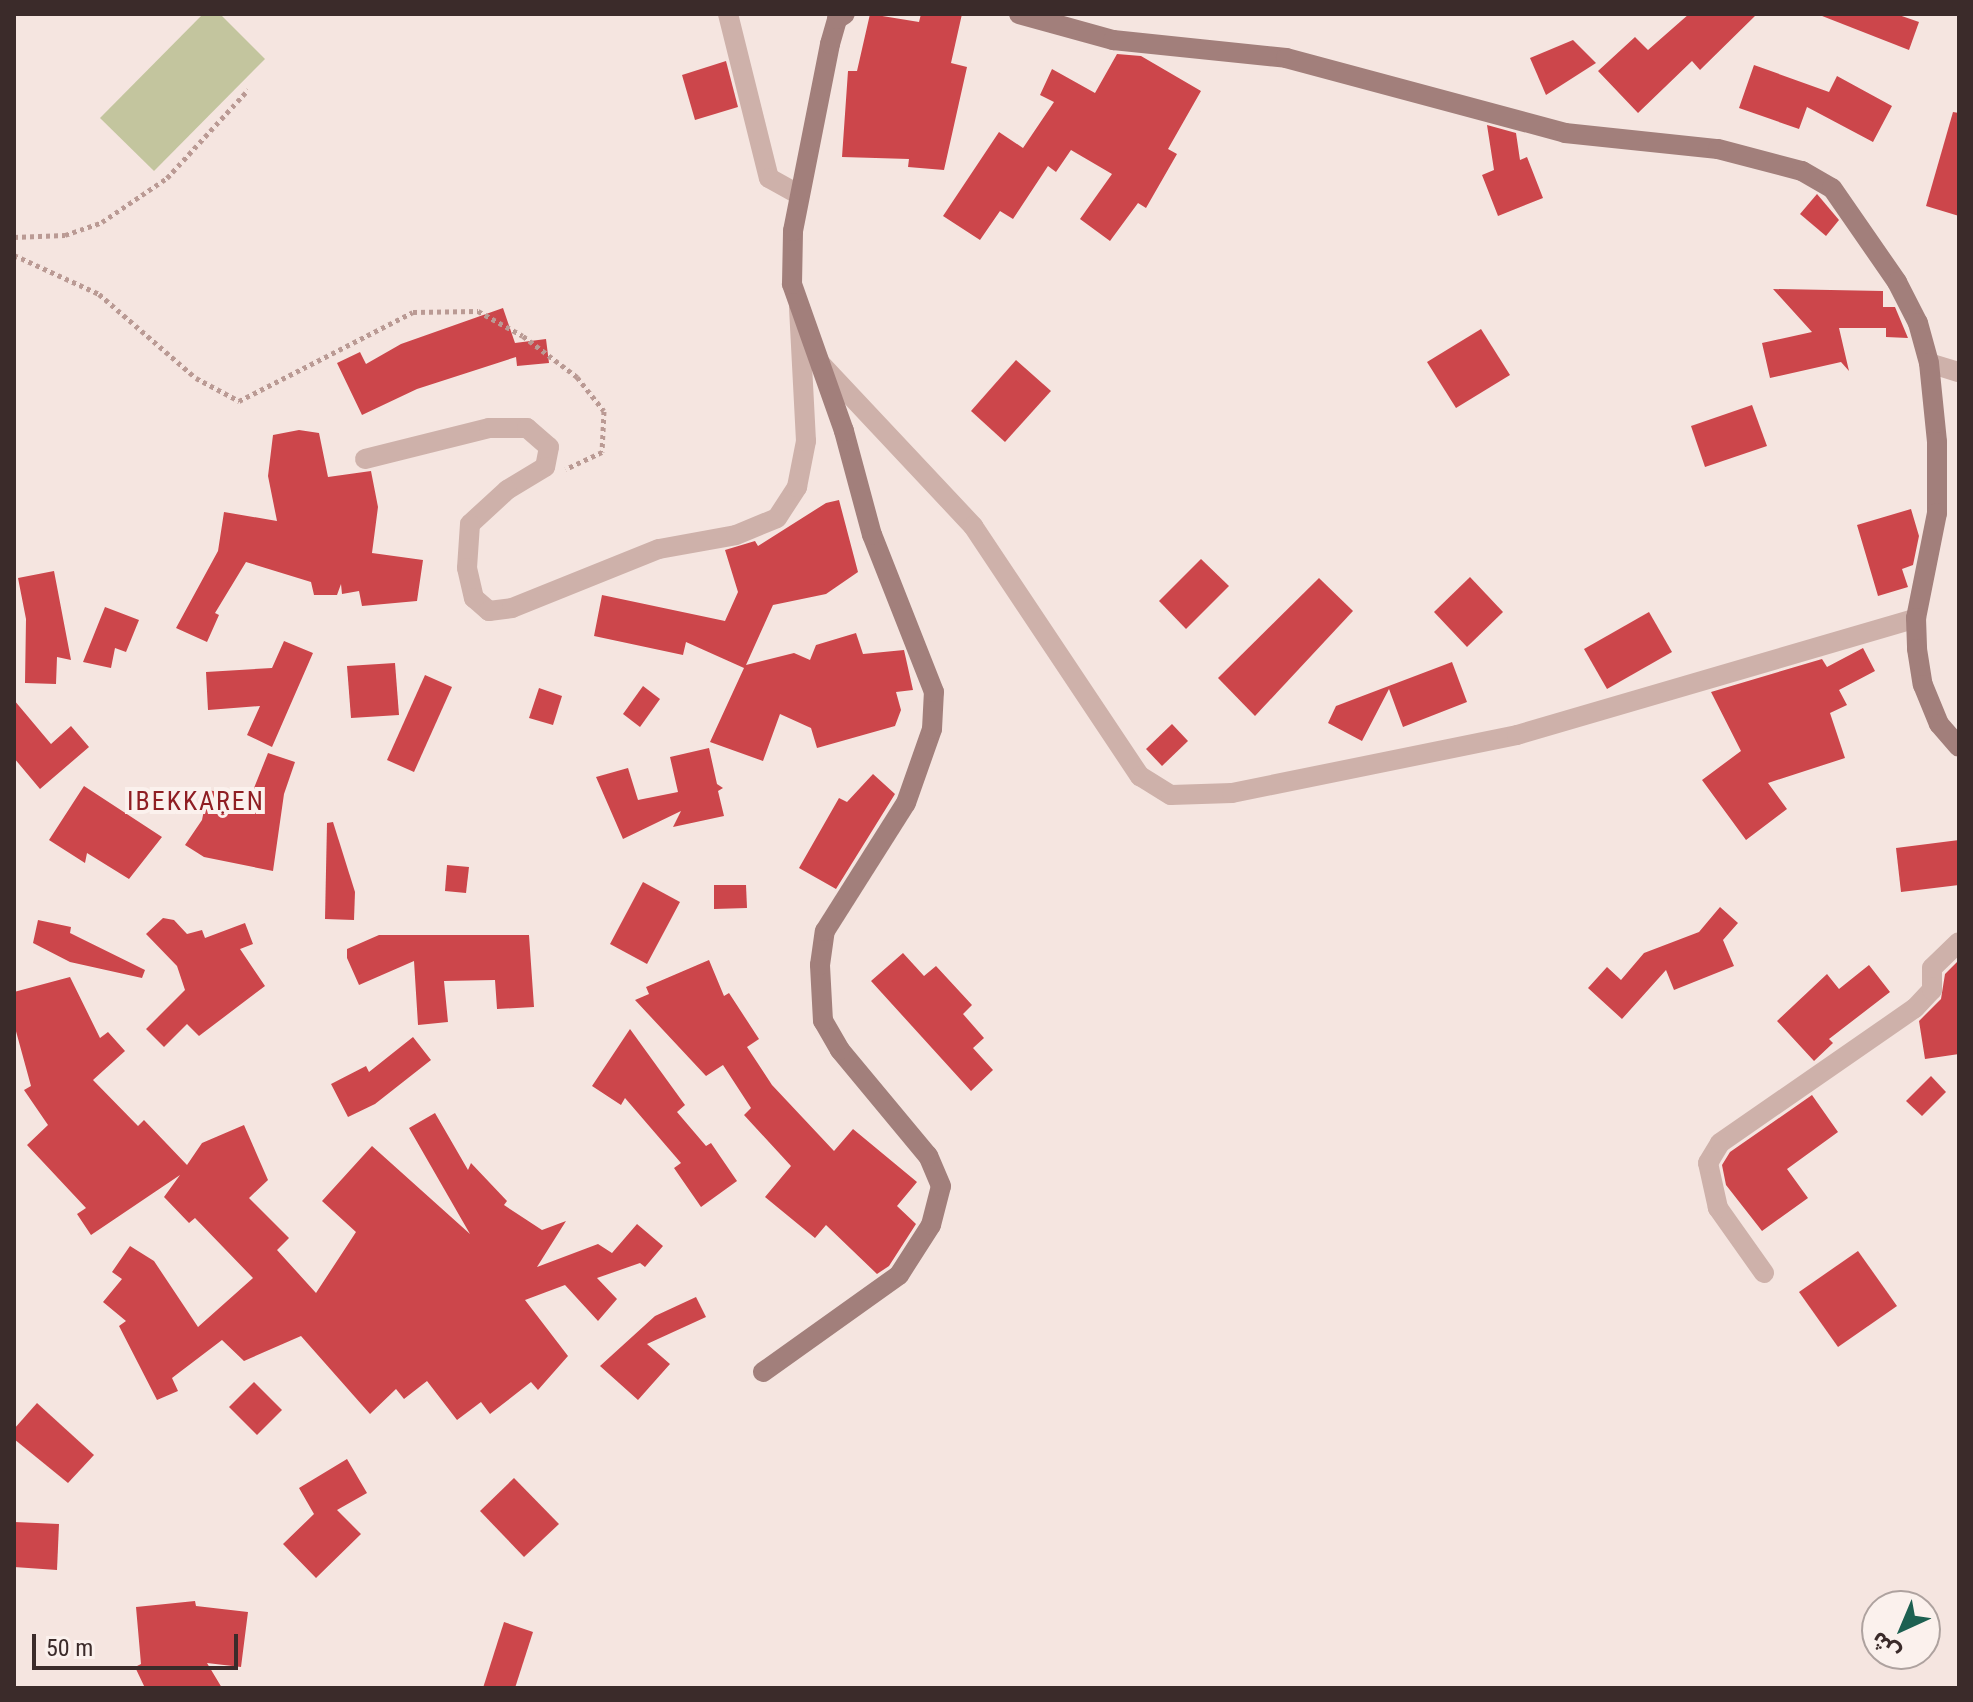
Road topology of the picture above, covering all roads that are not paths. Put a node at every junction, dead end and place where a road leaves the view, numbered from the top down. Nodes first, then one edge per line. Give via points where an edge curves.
1 (728, 14) edge
2 (845, 14) edge
3 (1019, 14) edge
4 (800, 195) junction
5 (799, 303) junction
6 (820, 363) junction
7 (1929, 363) junction
8 (1959, 372) edge
9 (365, 459) dead end
10 (1916, 618) junction
11 (1959, 747) edge
12 (1959, 942) edge
13 (1764, 1273) dead end
14 (763, 1372) dead end

1 - 4 street via 769,178
2 - 4 street via 837,19 830,44
3 - 7 street via 1113,40 1286,58 1565,133 1718,149 1802,171 1832,188 1897,282 1918,323
4 - 5 street via 792,284
5 - 6 street
5 - 9 street via 806,441 797,487 777,518 736,535 659,549 512,608 489,611 474,598 467,568 470,524 507,490 545,467 549,447 527,428 489,428
6 - 10 street via 973,526 1140,776 1171,795 1232,793 1517,735
6 - 14 street via 872,535 934,692 932,729 906,803 825,931 820,965 823,1021 840,1050 928,1156 941,1186 931,1225 899,1275
7 - 8 street
7 - 10 street via 1937,513
10 - 11 street via 1923,685 1939,724
12 - 13 street via 1932,968 1932,990 1915,1008 1720,1143 1708,1163 1718,1208

